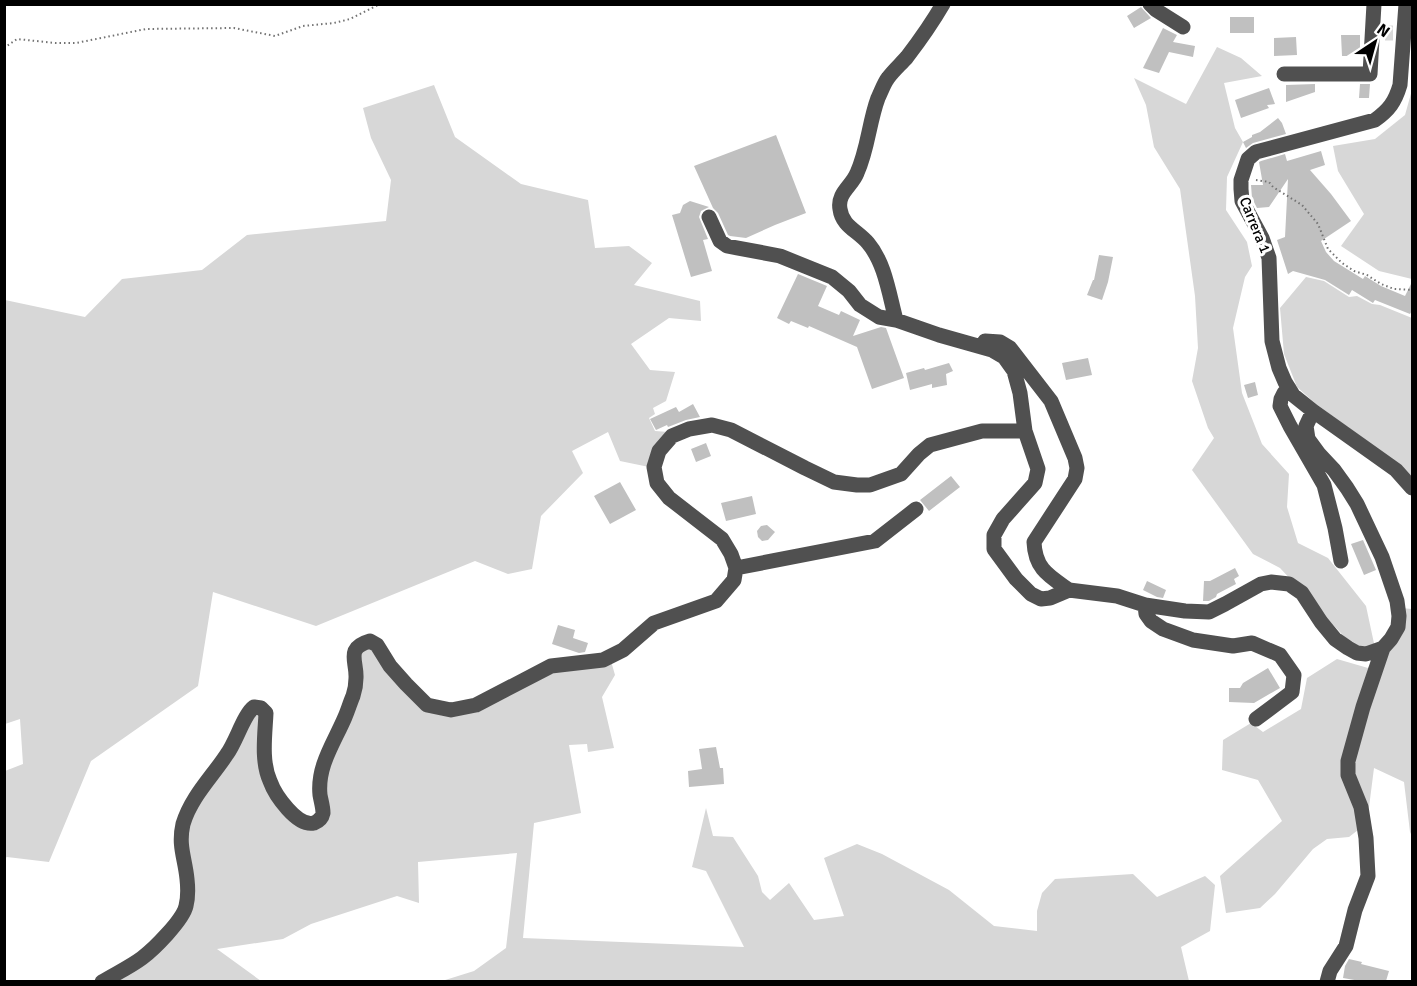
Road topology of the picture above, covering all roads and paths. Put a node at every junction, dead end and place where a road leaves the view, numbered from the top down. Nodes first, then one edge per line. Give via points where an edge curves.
1 (380, 4) edge
2 (943, 4) edge
3 (1150, 4) edge
4 (1374, 4) edge
5 (1406, 4) edge
6 (1183, 27) dead end
7 (1388, 33) junction
8 (4, 48) edge
9 (1284, 74) dead end
10 (1241, 180) junction
11 (710, 217) dead end
12 (1413, 290) edge
13 (896, 320) junction
14 (972, 343) junction
15 (1289, 388) junction
16 (1312, 411) junction
17 (1025, 431) junction
18 (1413, 488) edge
19 (916, 509) dead end
20 (1341, 561) dead end
21 (736, 568) junction
22 (1069, 590) junction
23 (1145, 605) junction
24 (1374, 651) junction
25 (1256, 719) dead end
26 (102, 981) edge
27 (1327, 981) edge

1 - 8 path via 350,19 303,26 275,36 234,28 146,29 76,43 17,39
2 - 13 street via 888,78 878,99 857,175 840,197 843,220 866,240 880,262
3 - 6 street
4 - 7 street
5 - 7 street, Carrera 1
7 - 9 street via 1370,74
7 - 10 street, Carrera 1 via 1400,85 1388,111 1375,120 1256,152 1248,159
10 - 12 path via 1269,182 1302,205 1341,263 1394,289
10 - 15 street, Carrera 1 via 1242,201 1269,258 1272,341
11 - 13 street via 720,241 727,246 780,256 832,277 860,305 879,317
13 - 14 street
14 - 17 street via 1004,357 1014,371
14 - 22 street via 1000,342 1010,348 1051,401 1075,458 1075,478 1034,542 1043,570
15 - 16 street, Carrera 1
15 - 20 street via 1280,406 1324,485
16 - 18 street, Carrera 1 via 1396,470
16 - 24 street via 1306,426 1308,439 1357,504 1397,601 1398,627 1391,639
17 - 21 street via 982,431 930,445 901,474 870,485 834,482 730,430 712,425 672,436 659,451 654,467 657,483 669,498 722,539
17 - 22 street via 1038,469 1035,483 1003,519 994,535 994,549 1031,594 1050,598
19 - 21 street via 875,541
21 - 26 street via 734,580 716,601 654,623 623,650 603,660 551,666 476,705 451,710 428,705 390,666 377,645 370,641 361,644 353,660 355,690 324,760 320,794 323,813 316,822 303,821 293,814 269,781 265,765 266,713 254,707 248,711 227,755 188,808 181,838 187,900 179,922 142,958
22 - 23 street via 1117,596
23 - 24 street via 1209,612 1261,584 1289,584 1302,593 1335,639 1357,652
23 - 25 street via 1150,621 1163,629 1193,640 1233,646 1252,643 1280,655 1294,675 1292,692
24 - 27 street via 1348,761 1348,775 1361,807 1368,876 1346,946

